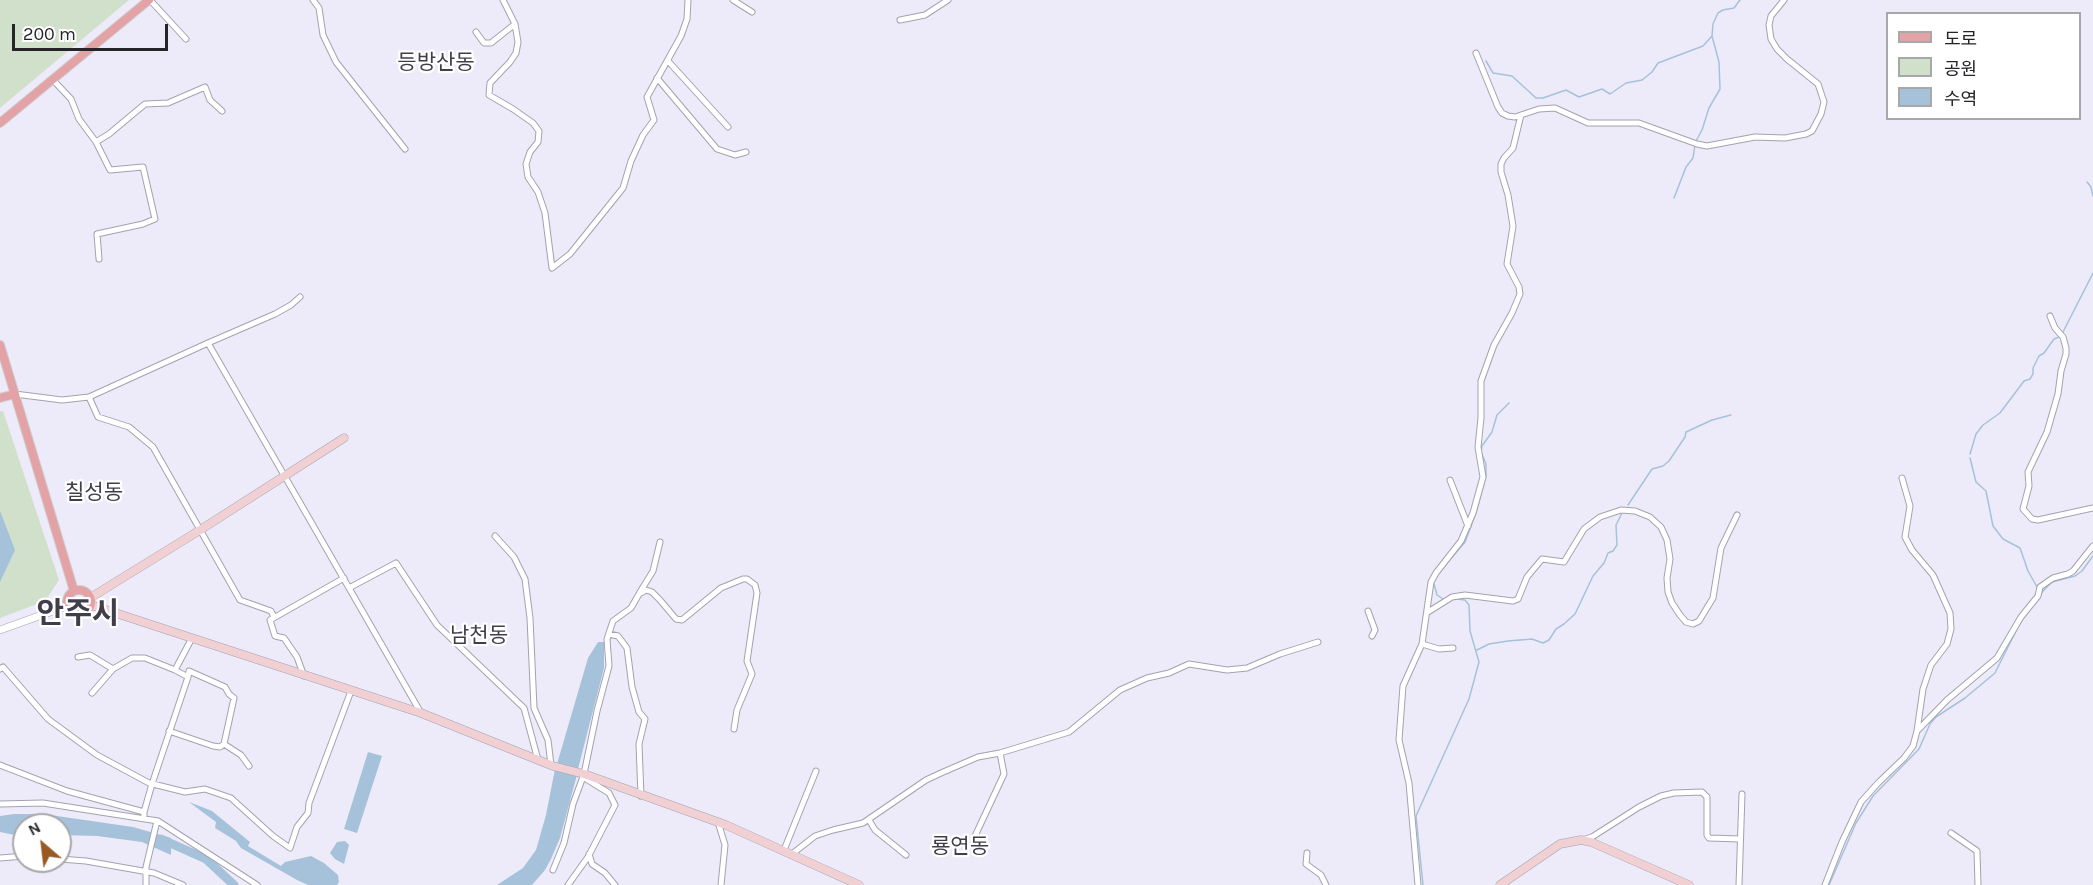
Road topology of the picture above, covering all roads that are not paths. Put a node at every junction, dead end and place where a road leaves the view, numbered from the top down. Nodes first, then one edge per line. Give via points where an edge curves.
1 (150, 0) edge
2 (313, 0) edge
3 (503, 0) edge
4 (688, 0) edge
5 (733, 0) edge
6 (948, 0) edge
7 (1784, 0) edge
8 (752, 12) dead end
9 (900, 20) dead end
10 (515, 24) junction
11 (476, 32) dead end
12 (186, 39) dead end
13 (1476, 53) dead end
14 (668, 61) junction
15 (657, 78) junction
16 (54, 80) junction
17 (222, 111) dead end
18 (1521, 116) junction
19 (0, 123) edge
20 (728, 127) dead end
21 (96, 142) junction
22 (405, 149) dead end
23 (746, 152) dead end
24 (99, 259) dead end
25 (300, 297) dead end
26 (2049, 316) dead end
27 (208, 343) junction
28 (0, 345) edge
29 (15, 394) junction
30 (89, 397) junction
31 (0, 398) edge
32 (344, 438) dead end
33 (284, 475) junction
34 (1902, 478) dead end
35 (1450, 480) dead end
36 (2093, 508) edge
37 (1737, 515) dead end
38 (1468, 526) junction
39 (200, 530) junction
40 (495, 536) dead end
41 (660, 542) dead end
42 (2093, 546) edge
43 (344, 578) junction
44 (349, 588) junction
45 (74, 591) junction
46 (639, 594) junction
47 (90, 602) junction
48 (67, 606) junction
49 (1368, 611) dead end
50 (1428, 612) junction
51 (274, 616) junction
52 (0, 630) edge
53 (609, 634) junction
54 (1372, 636) dead end
55 (192, 638) junction
56 (1318, 642) dead end
57 (1422, 644) junction
58 (1453, 648) dead end
59 (78, 657) dead end
60 (0, 669) edge
61 (113, 669) junction
62 (175, 670) junction
63 (304, 676) junction
64 (188, 677) junction
65 (351, 691) junction
66 (92, 693) dead end
67 (524, 708) junction
68 (534, 708) junction
69 (421, 712) junction
70 (734, 729) dead end
71 (1917, 730) junction
72 (169, 731) junction
73 (224, 744) junction
74 (1000, 753) junction
75 (538, 760) junction
76 (0, 765) edge
77 (552, 765) junction
78 (249, 766) dead end
79 (816, 771) dead end
80 (582, 775) junction
81 (152, 784) junction
82 (1742, 794) dead end
83 (641, 796) junction
84 (0, 804) edge
85 (144, 815) junction
86 (869, 820) junction
87 (718, 822) junction
88 (157, 823) junction
89 (1952, 833) dead end
90 (975, 836) dead end
91 (1740, 839) junction
92 (1581, 840) junction
93 (788, 852) junction
94 (1307, 853) dead end
95 (589, 854) junction
96 (906, 855) dead end
97 (72, 860) edge
98 (145, 870) junction
99 (553, 870) dead end
100 (146, 885) edge
101 (183, 885) edge
102 (257, 885) edge
103 (568, 885) edge
104 (615, 885) edge
105 (721, 885) edge
106 (859, 885) edge
107 (1326, 885) edge
108 (1418, 885) edge
109 (1500, 885) edge
110 (1689, 885) edge
111 (1739, 885) edge
112 (1825, 885) edge
113 (1978, 885) edge

1 - 12 street
1 - 16 main road
2 - 22 street via 320,9 323,35 336,62
3 - 10 street
4 - 14 street via 684,28
5 - 8 street
6 - 9 street via 925,15
7 - 18 street via 1770,16 1771,39 1787,59 1818,84 1823,96 1821,114 1806,134 1755,137 1707,146 1639,123 1588,123 1555,108
10 - 11 street via 491,43 484,43
10 - 15 street via 516,53 494,78 489,95 539,131 538,142 526,164 545,213 552,268 570,254 623,188 631,161 654,120 647,97
13 - 18 street via 1502,113
14 - 15 street
14 - 20 street
15 - 23 street via 717,149 735,155
16 - 19 main road
16 - 21 street via 72,99 79,119
17 - 21 street via 210,100 205,87 168,103 146,104
18 - 38 street via 1513,148 1501,164 1513,226 1507,264 1520,294 1480,381 1478,447 1483,477
21 - 24 street via 110,170 143,167 155,219 97,234
25 - 27 street via 275,314
26 - 36 street via 2065,343 2066,354 2047,432 2028,472 2023,508 2038,520
27 - 30 street
27 - 33 street
28 - 29 main road
29 - 30 street via 62,400
29 - 31 main road
29 - 45 main road
30 - 39 street via 98,417 129,427 153,447
32 - 33 main road
33 - 39 main road
33 - 43 street
34 - 71 street via 1910,506 1905,537 1933,575 1951,622 1950,638 1931,665 1923,689
35 - 38 street
37 - 50 street via 1721,548 1713,598 1693,624 1680,615 1668,591 1670,559 1661,527 1650,517 1621,510 1600,517 1584,529 1564,562 1542,559 1527,578 1518,599 1465,595 1452,597
38 - 50 street via 1431,582
39 - 47 main road
39 - 51 street via 240,600 272,611
40 - 68 street via 514,557 525,579
41 - 46 street via 654,571
42 - 71 street via 2073,571 2040,586 2038,596 1997,658
43 - 44 street
43 - 51 street
44 - 67 street via 396,562 436,625
44 - 69 street
45 - 47 main road via 81,591
45 - 48 main road
46 - 53 street via 631,608 613,621
46 - 70 street via 651,592 676,619 682,620 722,588 743,579 755,585 747,661 752,674 737,710
47 - 48 main road via 80,615
47 - 55 main road
48 - 52 street
49 - 54 street via 1375,630
50 - 57 street
51 - 63 street via 270,620 275,636 284,638
53 - 80 street via 609,666
53 - 83 street via 618,636 627,648 632,687 645,719 639,744
55 - 62 street
55 - 63 main road
56 - 74 street via 1247,668 1227,670 1189,664 1155,675 1120,690 1069,732
57 - 58 street
57 - 108 street via 1403,686 1399,722
59 - 61 street via 90,655
60 - 81 street via 3,667 48,719 97,755
61 - 62 street via 124,661 145,658
61 - 66 street
62 - 64 street
63 - 65 main road
64 - 72 street
64 - 73 street via 189,671 225,687 234,698
65 - 69 main road
65 - 81 street via 308,813 297,827 290,848 231,798 205,789 185,792
67 - 68 street
67 - 75 street
68 - 77 street via 548,740
69 - 75 main road
71 - 112 street via 1910,751 1861,802
72 - 73 street via 213,746
72 - 81 street
73 - 78 street
74 - 86 street via 978,757 926,780
74 - 90 street via 1004,774
75 - 77 main road
76 - 85 street
77 - 80 main road
79 - 93 street
80 - 83 main road
80 - 95 street via 609,793 615,805
80 - 99 street
81 - 85 street
82 - 91 street
83 - 87 main road
84 - 85 street via 43,802
85 - 88 street
86 - 93 street via 815,836
86 - 96 street via 875,830
87 - 93 main road
87 - 105 street via 725,845
88 - 98 street
88 - 102 street
89 - 113 street via 1977,851
91 - 92 street via 1709,838 1707,797 1702,792 1661,796
91 - 111 street
92 - 109 main road via 1550,850
92 - 110 main road
93 - 106 main road
94 - 107 street via 1306,864 1322,875
95 - 103 street
95 - 104 street via 592,864
97 - 98 street
98 - 100 street
98 - 101 street

